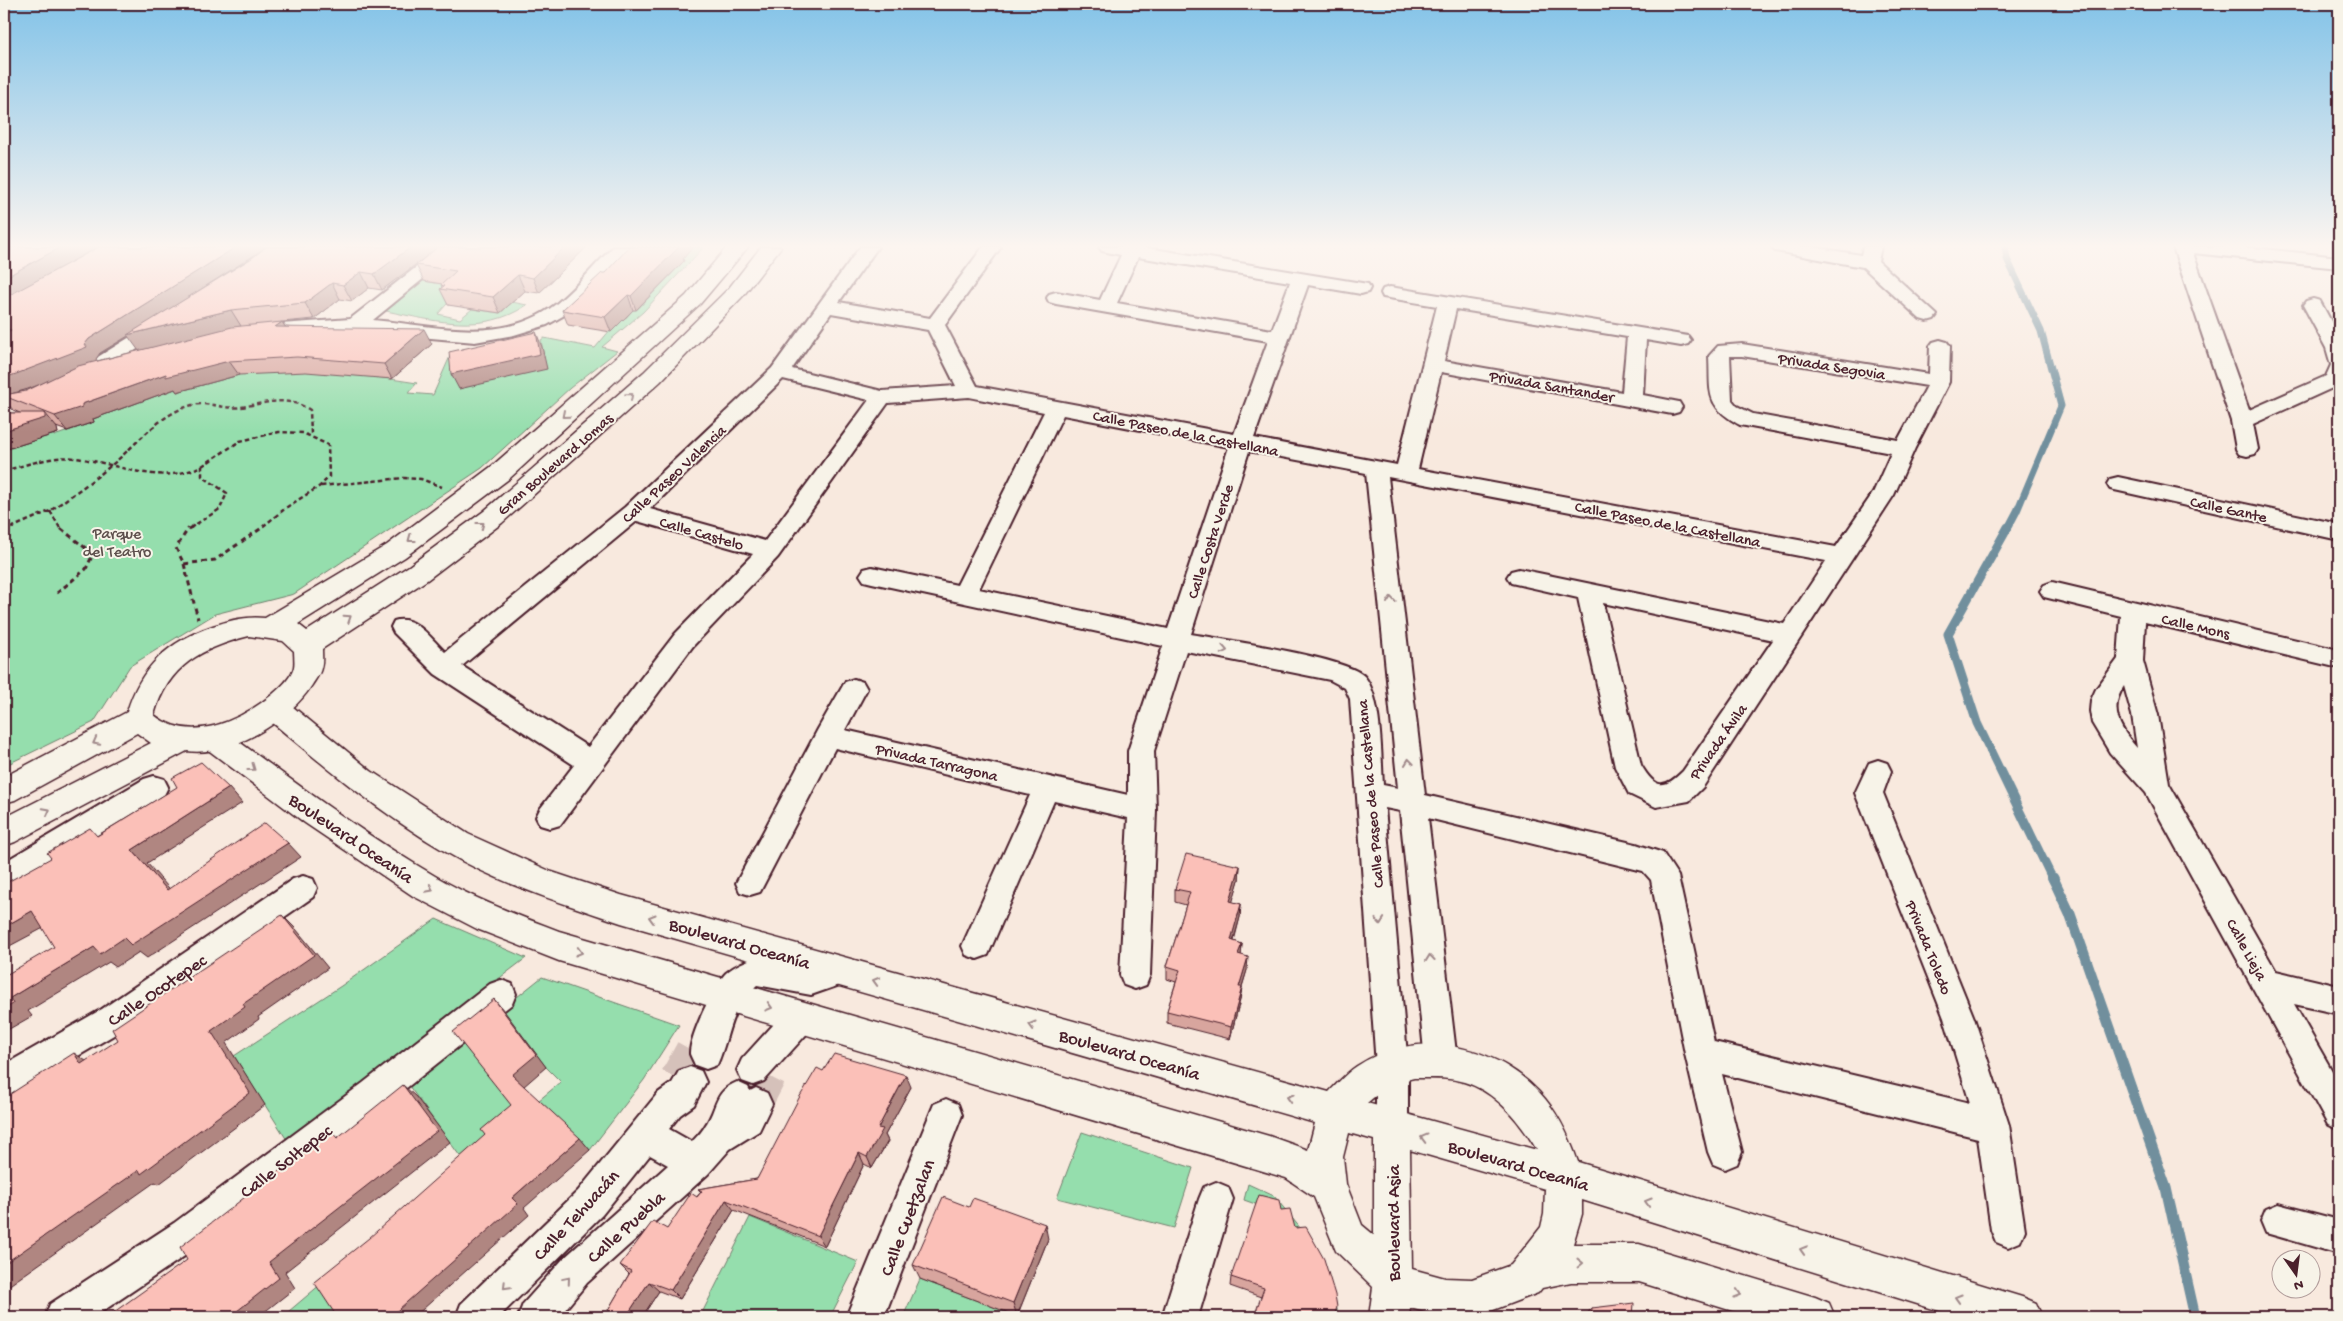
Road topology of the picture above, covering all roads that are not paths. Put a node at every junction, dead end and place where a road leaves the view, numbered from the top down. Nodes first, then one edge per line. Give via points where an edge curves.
1 (375, 309) edge
2 (560, 309) edge
3 (684, 309) edge
4 (720, 309) edge
5 (824, 309) edge
6 (841, 309) edge
7 (947, 309) edge
8 (1116, 309) edge
9 (1290, 309) edge
10 (1446, 309) edge
11 (1489, 309) edge
12 (1921, 309) edge
13 (2203, 309) edge
14 (2315, 309) edge
15 (180, 314) edge
16 (1927, 315) dead end
17 (355, 325) junction
18 (935, 325) junction
19 (250, 333) edge
20 (1637, 333) junction
21 (1280, 337) junction
22 (1681, 340) dead end
23 (1940, 346) dead end
24 (148, 356) edge
25 (2338, 357) edge
26 (1433, 364) junction
27 (779, 372) junction
28 (1939, 382) junction
29 (969, 391) junction
30 (882, 397) junction
31 (1632, 400) junction
32 (1672, 406) dead end
33 (1056, 408) junction
34 (2242, 421) junction
35 (1241, 443) junction
36 (1904, 448) junction
37 (2247, 449) dead end
38 (1376, 468) junction
39 (1406, 474) junction
40 (2118, 484) dead end
41 (633, 512) junction
42 (2339, 532) edge
43 (770, 550) junction
44 (1842, 556) junction
45 (872, 575) dead end
46 (1519, 577) dead end
47 (1588, 591) junction
48 (2052, 591) dead end
49 (964, 595) junction
50 (2133, 611) junction
51 (274, 626) junction
52 (403, 627) dead end
53 (1790, 634) junction
54 (1177, 640) junction
55 (307, 645) junction
56 (2339, 659) edge
57 (2130, 661) junction
58 (444, 667) junction
59 (854, 689) dead end
60 (277, 710) junction
61 (139, 719) junction
62 (828, 736) junction
63 (198, 739) junction
64 (591, 763) junction
65 (1878, 771) dead end
66 (2156, 785) junction
67 (1047, 786) junction
68 (154, 787) dead end
69 (4, 791) edge
70 (1370, 793) junction
71 (1414, 804) junction
72 (1142, 810) junction
73 (550, 817) dead end
74 (4, 833) edge
75 (4, 876) edge
76 (750, 883) dead end
77 (303, 888) dead end
78 (977, 946) dead end
79 (840, 971) junction
80 (1135, 975) dead end
81 (2266, 983) junction
82 (501, 994) dead end
83 (727, 995) junction
84 (2339, 1000) edge
85 (802, 1017) junction
86 (703, 1045) tunnel mouth
87 (1701, 1054) junction
88 (1441, 1061) junction
89 (1392, 1066) junction
90 (4, 1082) edge
91 (678, 1088) tunnel mouth
92 (1336, 1111) junction
93 (2339, 1114) edge
94 (946, 1115) dead end
95 (1993, 1125) junction
96 (1392, 1129) junction
97 (645, 1134) junction
98 (707, 1149) junction
99 (1725, 1152) dead end
100 (1564, 1176) junction
101 (1327, 1184) junction
102 (1216, 1199) dead end
103 (2278, 1221) dead end
104 (2008, 1230) dead end
105 (2339, 1237) edge
106 (1532, 1270) junction
107 (1393, 1280) junction
108 (1471, 1308) edge
109 (62, 1317) edge
110 (474, 1317) edge
111 (536, 1317) edge
112 (864, 1317) edge
113 (1180, 1317) edge
114 (1389, 1317) edge
115 (1815, 1317) edge
116 (2022, 1317) edge

1 - 17 street
2 - 17 street via 524,326 464,336
3 -> 51 street, Gran Boulevard Lomas via 501,472 396,550
55 -> 4 street, Gran Boulevard Lomas via 418,572 493,517 652,377
5 - 27 street, Calle Paseo Valencia
6 - 18 street
7 - 18 street
8 - 21 street
9 - 21 street, Calle Costa Verde
10 - 26 street
11 - 20 street
12 - 16 street
13 - 34 street
14 - 25 street
15 - 24 street via 75,379
17 - 19 street
18 - 29 street
20 - 22 street
20 - 31 street
21 - 35 street, Calle Costa Verde
23 - 28 street
25 - 34 street via 2336,379
26 - 31 street, Privada Santander
26 - 39 street
27 - 30 street, Calle Paseo de la Castellana
27 - 41 street, Calle Paseo Valencia
28 - 36 street
28 - 36 street, Privada Segovia via 1742,350 1725,350 1719,356 1722,401 1730,411 1747,420
29 - 30 street, Calle Paseo de la Castellana
29 - 33 street, Calle Paseo de la Castellana
30 - 43 street
31 - 32 street, Privada Santander
33 - 35 street, Calle Paseo de la Castellana
33 - 49 street
34 - 37 street
35 - 38 street, Calle Paseo de la Castellana
35 - 54 street, Calle Costa Verde
36 - 44 street via 1882,495
38 - 39 street, Calle Paseo de la Castellana
71 -> 38 street
39 - 44 street, Calle Paseo de la Castellana
40 - 42 street, Calle Gante
41 - 43 street, Calle Castelo
41 - 58 street, Calle Paseo Valencia
43 - 64 street via 684,640
44 - 53 street, Privada Ávila
45 - 49 street, Calle Paseo de la Castellana
46 - 47 street
47 - 53 street
47 - 53 street, Privada Ávila via 1628,767 1639,786 1656,796 1679,792 1693,779
48 - 50 street, Calle Mons
49 - 54 street, Calle Paseo de la Castellana
50 - 56 street, Calle Mons
50 - 57 street, Calle Lieja
51 - 55 street via 289,629
51 - 61 street via 249,626 221,632 170,660 153,679 143,699
52 - 58 street
54 -> 70 street, Calle Paseo de la Castellana via 1336,672 1355,682 1363,699
54 - 72 street via 1141,751
55 - 60 street via 310,659 306,676
57 - 66 street, Calle Lieja via 2145,715
57 - 66 street, Calle Lieja via 2111,686 2104,700 2102,716 2117,743
58 - 64 street
59 - 62 street
60 - 63 street via 236,732
79 -> 60 street, Boulevard Oceanía via 621,909 543,883 457,843 361,780
61 - 63 street, Boulevard Oceanía via 164,736
61 -> 69 street
62 - 67 street, Privada Tarragona
62 - 76 street
74 -> 63 street
63 -> 83 street, Boulevard Oceanía via 416,880 488,919 559,946
64 - 73 street
65 - 95 street, Privada Toledo via 1868,793 1959,1018
66 - 81 street, Calle Lieja
67 - 72 street, Privada Tarragona
67 - 78 street
68 - 75 street
70 - 71 street
70 -> 89 street, Calle Paseo de la Castellana
71 - 87 street via 1653,862 1664,876
88 -> 71 street
72 - 80 street
77 - 90 street, Calle Ocotepec via 113,1019
79 - 83 street via 809,982 758,971 742,979
92 -> 79 street, Boulevard Oceanía
81 - 84 street
81 - 93 street, Calle Lieja
82 - 109 street, Calle Soltepec via 186,1235
83 -> 85 street, Boulevard Oceanía
83 - 86 street
85 - 98 street, Calle Puebla via 780,1041 754,1087 747,1120
85 - 101 street, Boulevard Oceanía via 1268,1154 1297,1164
87 - 95 street
87 - 99 street
88 - 89 street via 1414,1061
88 - 100 street via 1487,1074 1526,1104 1554,1145
89 - 92 street via 1369,1078
89 - 96 street, Calle Paseo de la Castellana
91 - 97 street, Calle Tehuacán
92 - 96 street, Boulevard Oceanía
92 - 101 street via 1325,1157
94 - 112 street, Calle Cuetzalan
95 - 104 street, Privada Toledo
100 -> 96 street, Boulevard Oceanía
96 - 107 street, Boulevard Asia
97 - 98 street
97 -> 110 street, Calle Tehuacán via 590,1203
111 -> 98 street, Calle Puebla via 575,1271
100 - 106 street via 1563,1214 1557,1236
116 -> 100 street, Boulevard Oceanía
101 - 107 street via 1349,1238
102 - 113 street
103 - 105 street
106 - 108 street via 1524,1279
106 -> 115 street via 1571,1263 1639,1263
107 - 108 street via 1418,1292
107 - 114 street, Boulevard Asia

